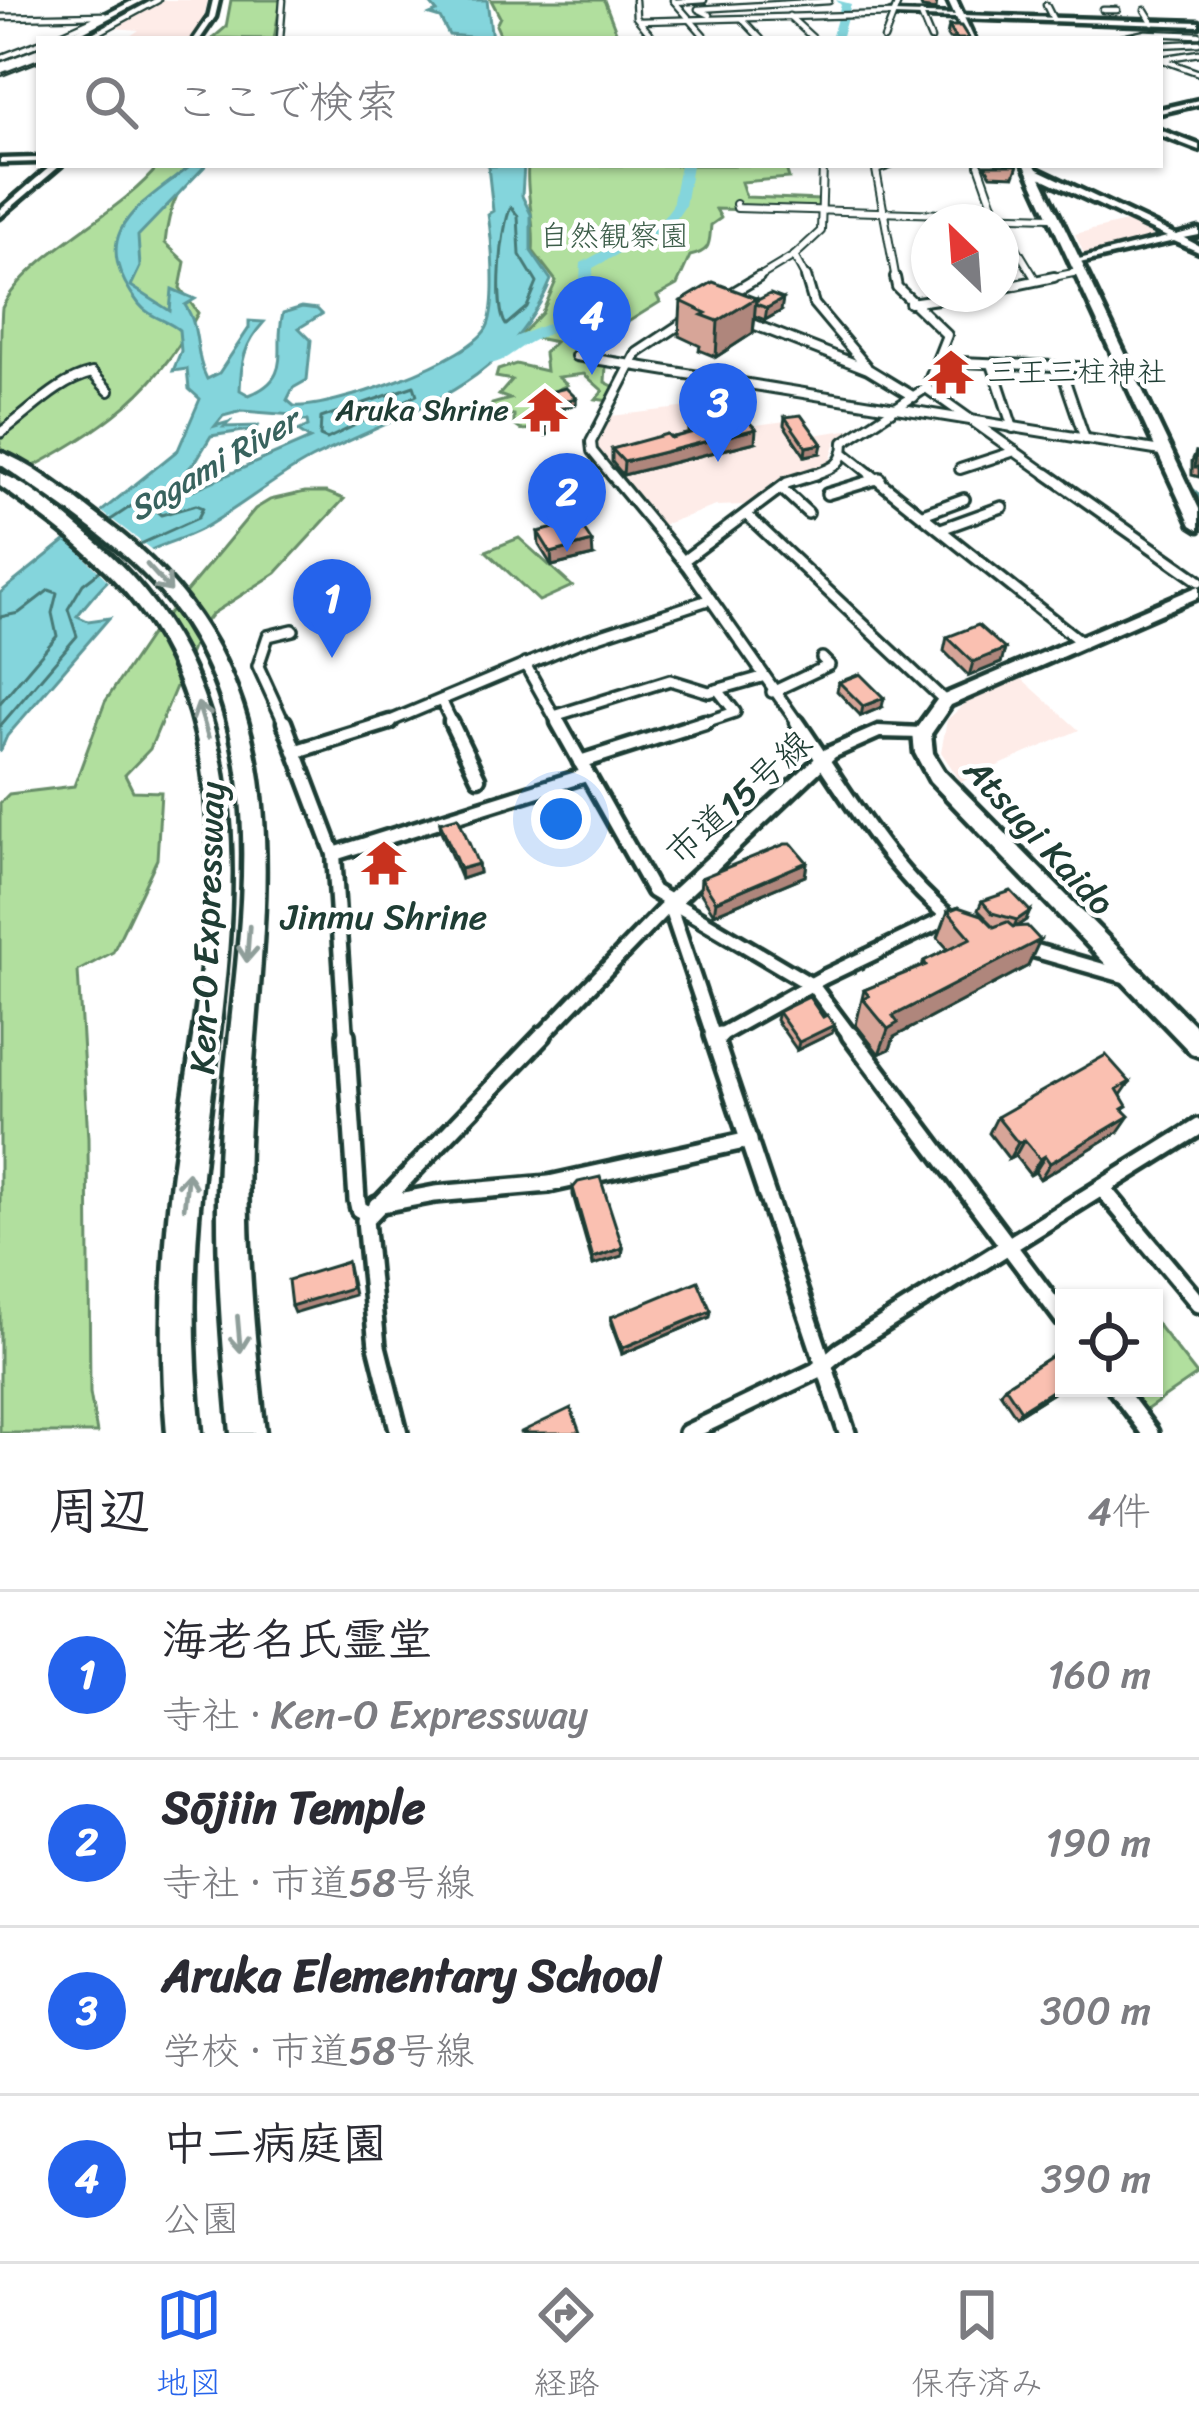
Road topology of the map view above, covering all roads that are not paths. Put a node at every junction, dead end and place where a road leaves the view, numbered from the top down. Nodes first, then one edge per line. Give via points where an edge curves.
1 (140, 0) edge
2 (155, 0) edge
3 (216, 0) edge
4 (283, 0) edge
5 (635, 0) edge
6 (704, 0) edge
7 (829, 0) edge
8 (899, 0) edge
9 (952, 0) edge
10 (674, 1) edge
11 (764, 2) edge
12 (1046, 5) dead end
13 (1110, 10) dead end
14 (1145, 10) dead end
15 (834, 12) junction
16 (893, 14) junction
17 (776, 15) junction
18 (921, 15) junction
19 (0, 16) edge
20 (789, 16) junction
21 (959, 16) junction
22 (689, 19) junction
23 (1053, 19) junction
24 (742, 20) junction
25 (640, 21) junction
26 (1105, 21) junction
27 (1116, 21) junction
28 (1153, 22) junction
29 (1199, 24) edge
30 (57, 36) edge
31 (68, 36) edge
32 (81, 36) edge
33 (91, 36) edge
34 (199, 36) edge
35 (280, 36) edge
36 (652, 36) edge
37 (704, 36) edge
38 (758, 36) edge
39 (811, 36) edge
40 (882, 36) edge
41 (930, 36) edge
42 (969, 36) edge
43 (1125, 36) edge
44 (1163, 38) edge
45 (1199, 39) edge
46 (1163, 45) edge
47 (36, 52) edge
48 (1199, 53) edge
49 (36, 54) edge
50 (1163, 59) edge
51 (1163, 60) edge
52 (0, 64) edge
53 (25, 64) junction
54 (1199, 70) edge
55 (1199, 102) edge
56 (1163, 110) edge
57 (1163, 133) edge
58 (1199, 148) edge
59 (36, 160) edge
60 (0, 161) edge
61 (54, 168) edge
62 (823, 168) edge
63 (882, 168) edge
64 (980, 168) edge
65 (1031, 168) edge
66 (1033, 168) edge
67 (736, 204) dead end
68 (994, 204) edge
69 (824, 210) junction
70 (882, 212) junction
71 (911, 213) edge
72 (0, 214) edge
73 (1019, 216) edge
74 (1051, 217) junction
75 (1199, 232) edge
76 (1176, 238) junction
77 (1199, 249) edge
78 (1019, 251) edge
79 (794, 256) junction
80 (1076, 267) junction
81 (1036, 280) junction
82 (1019, 284) edge
83 (910, 303) joint
84 (708, 307) edge
85 (694, 315) edge
86 (729, 315) edge
87 (576, 356) dead end
88 (938, 361) junction
89 (992, 364) junction
90 (630, 365) junction
91 (1060, 367) junction
92 (868, 369) junction
93 (1123, 369) junction
94 (926, 388) junction
95 (109, 391) dead end
96 (914, 397) junction
97 (893, 408) junction
98 (974, 421) junction
99 (1013, 428) junction
100 (0, 433) edge
101 (1085, 439) junction
102 (1015, 451) junction
103 (1161, 451) junction
104 (843, 452) junction
105 (0, 457) edge
106 (960, 469) dead end
107 (0, 478) edge
108 (880, 478) junction
109 (781, 488) junction
110 (831, 490) dead end
111 (964, 499) dead end
112 (1002, 507) dead end
113 (807, 508) dead end
114 (746, 514) junction
115 (923, 514) junction
116 (1199, 525) edge
117 (941, 529) junction
118 (682, 561) junction
119 (1199, 581) edge
120 (1199, 591) edge
121 (709, 600) junction
122 (293, 630) dead end
123 (1081, 642) junction
124 (525, 664) junction
125 (829, 665) dead end
126 (762, 677) junction
127 (718, 690) junction
128 (772, 692) junction
129 (945, 701) junction
130 (442, 702) junction
131 (554, 716) junction
132 (922, 733) junction
133 (297, 752) junction
134 (822, 759) junction
135 (583, 768) junction
136 (490, 805) junction
137 (334, 854) junction
138 (669, 904) junction
139 (946, 919) junction
140 (975, 931) edge
141 (1010, 943) edge
142 (1128, 977) junction
143 (813, 986) junction
144 (715, 1038) junction
145 (1199, 1046) edge
146 (1199, 1127) edge
147 (748, 1140) junction
148 (1102, 1188) junction
149 (371, 1210) junction
150 (1008, 1247) junction
151 (1199, 1304) edge
152 (1055, 1308) edge
153 (824, 1365) junction
154 (1123, 1397) edge
155 (184, 1433) edge
156 (248, 1433) edge
157 (399, 1433) edge
158 (687, 1433) edge
159 (847, 1433) edge
160 (1150, 1433) edge

1 - 31 highway
2 - 32 highway
2 - 33 street
3 - 34 street
4 - 35 street
5 - 25 street
6 - 10 street
7 - 11 street
7 - 15 street
8 - 16 street
9 - 21 main road
10 - 22 street
11 - 17 street
11 - 17 street via 698,9
12 - 23 street
13 - 27 street
14 - 28 street
15 - 16 street
15 - 20 street
16 - 18 street
16 - 40 street
17 - 20 street
17 - 24 street
18 - 21 street
18 - 41 street
19 - 30 street via 104,15
20 - 39 street
21 - 23 street
21 - 42 main road
22 - 24 street
22 - 25 street
22 - 37 street
23 - 26 street
24 - 38 street
25 - 36 street
26 - 27 street
26 - 43 street
27 - 28 street
28 - 29 street
44 - 45 street
45 - 46 street
47 - 52 highway, bridge
48 - 50 street
49 - 53 street
51 - 54 street
52 - 53 street
52 - 53 street
55 - 56 street
57 - 58 street
59 - 60 street
61 - 72 street
62 - 69 street
63 - 70 street
64 - 68 street
65 - 74 main road
66 - 76 street
67 - 69 street
69 - 70 street
69 - 79 street via 821,231
70 - 71 street
70 - 83 street via 897,287
73 - 74 street
74 - 80 main road
75 - 76 street
76 - 77 street
76 - 80 street
78 - 81 street
79 - 84 street
79 - 92 street via 814,304
80 - 81 street
80 - 93 main road
81 - 82 street
83 - 88 street via 947,334
85 - 90 street via 652,340
86 - 92 street
87 - 90 street
88 - 89 street
88 - 94 street
89 - 91 street
89 - 99 street
90 - 97 street
90 - 118 street via 592,451
91 - 93 street
91 - 101 street
92 - 96 street
93 - 103 main road
94 - 96 street
94 - 98 street
95 - 100 street via 92,373 74,374
96 - 97 street
97 - 98 street
97 - 104 street via 848,438
98 - 99 street
98 - 102 street
99 - 101 street
101 - 103 street
102 - 106 street
102 - 119 street
103 - 116 main road
104 - 108 street
104 - 109 street via 836,467
105 -> 156 highway, Ken-O Expressway via 112,533 160,578 211,650 244,740 253,845 234,1228
155 -> 107 highway, Ken-O Expressway via 180,1262 219,884 209,739 177,652 145,603 84,540
108 - 110 street
108 - 115 street
109 - 113 street
109 - 114 street
111 - 115 street
112 - 117 street
114 - 118 street
114 - 129 street
115 - 117 street
117 - 123 street
118 - 121 street
120 - 123 main road
121 - 124 street
121 - 126 street
122 - 133 street via 268,636 258,666
123 - 129 main road
124 - 130 street
124 - 131 street
125 - 128 street
126 - 127 street
126 - 128 street
127 - 131 street via 670,680
127 - 135 street via 735,712
128 - 134 street
129 - 132 main road
130 - 133 street
130 - 136 street
131 - 135 street
132 - 134 street, 市道15号線 via 878,731
132 - 142 main road, Atsugi Kaido via 937,776
133 - 137 street
134 - 138 street, 市道15号線
134 - 139 street
135 - 136 street
135 - 138 street via 652,891
136 - 137 street
137 - 149 street via 357,1200 359,1209
138 - 143 street
138 - 144 street
138 - 149 street
139 - 140 street
139 - 143 street
141 - 142 street
142 - 145 main road, Atsugi Kaido
143 - 144 street
143 - 150 street
144 - 147 street
146 - 148 street
147 - 149 street via 549,1184 435,1194
147 - 153 street
148 - 150 street
148 - 151 street
149 - 157 street via 364,1235 368,1289
150 - 152 street
150 - 153 street
153 - 158 street
153 - 159 street
154 - 160 street

